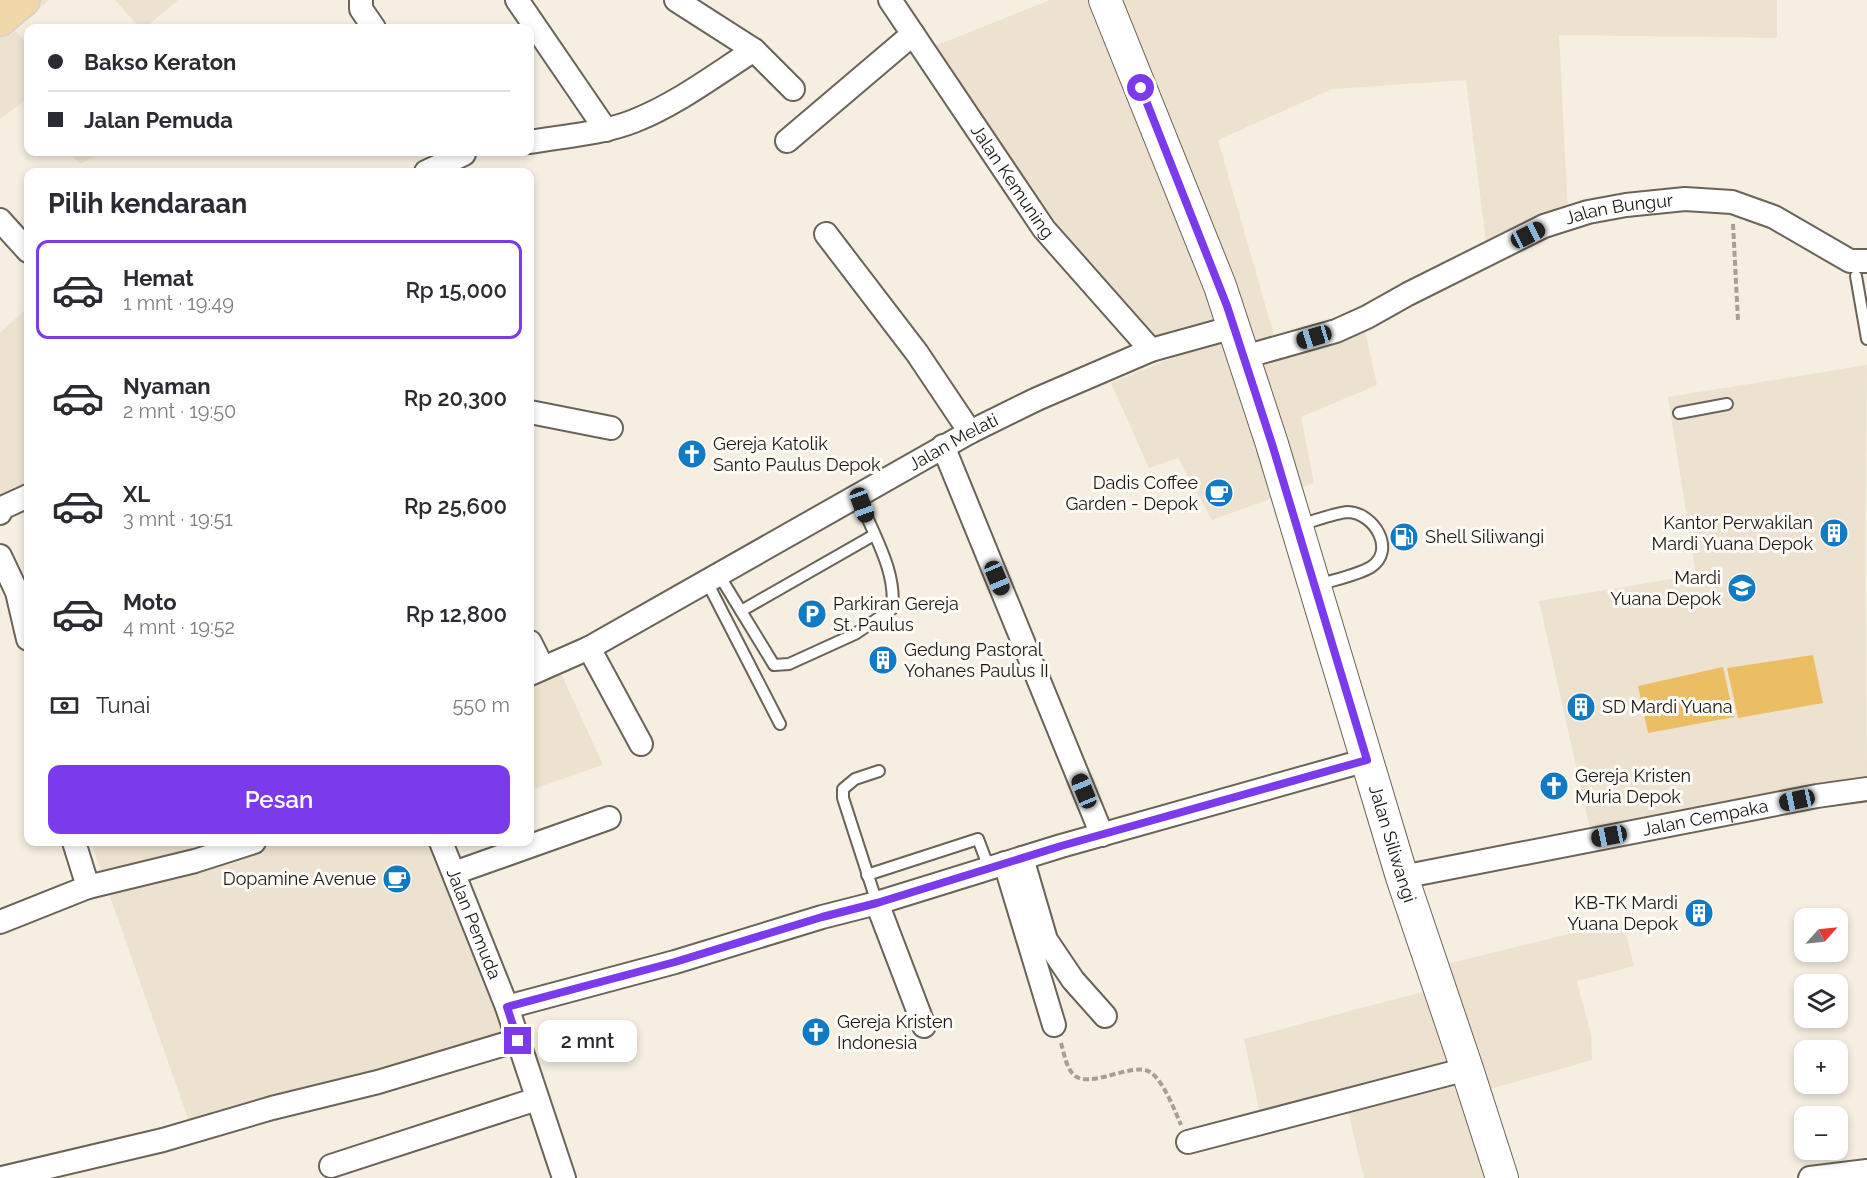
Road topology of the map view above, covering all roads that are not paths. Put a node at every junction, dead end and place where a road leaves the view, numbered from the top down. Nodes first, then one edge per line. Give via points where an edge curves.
1 (23, 0) edge
2 (361, 0) edge
3 (517, 0) edge
4 (676, 0) edge
5 (890, 0) edge
6 (1106, 0) edge
7 (0, 20) edge
8 (371, 24) edge
9 (533, 24) edge
10 (534, 25) edge
11 (913, 34) junction
12 (754, 50) junction
13 (793, 89) dead end
14 (606, 130) junction
15 (534, 141) edge
16 (787, 141) dead end
17 (460, 156) edge
18 (434, 168) edge
19 (0, 220) edge
20 (826, 234) dead end
21 (24, 247) edge
22 (1862, 268) edge
23 (1234, 327) junction
24 (1867, 339) edge
25 (1151, 350) junction
26 (1244, 357) junction
27 (1727, 404) dead end
28 (534, 413) edge
29 (1678, 413) dead end
30 (611, 428) dead end
31 (969, 432) junction
32 (943, 446) junction
33 (24, 498) edge
34 (860, 500) junction
35 (1, 510) edge
36 (1296, 526) junction
37 (873, 535) junction
38 (0, 556) edge
39 (713, 579) junction
40 (1314, 586) junction
41 (741, 611) junction
42 (24, 622) edge
43 (589, 648) junction
44 (536, 671) edge
45 (780, 724) dead end
46 (640, 744) dead end
47 (1367, 760) junction
48 (879, 771) dead end
49 (1867, 789) edge
50 (609, 818) dead end
51 (1102, 835) junction
52 (534, 845) edge
53 (75, 846) edge
54 (242, 846) edge
55 (443, 846) edge
56 (530, 846) edge
57 (1005, 863) junction
58 (454, 873) junction
59 (867, 875) junction
60 (1402, 876) junction
61 (88, 887) junction
62 (877, 903) junction
63 (0, 922) edge
64 (507, 1007) junction
65 (1105, 1016) dead end
66 (1054, 1025) road end
67 (924, 1026) dead end
68 (518, 1041) junction
69 (1467, 1069) junction
70 (537, 1099) junction
71 (1188, 1142) road end
72 (331, 1166) dead end
73 (1867, 1171) edge
74 (2, 1178) edge
75 (564, 1178) edge
76 (1502, 1178) edge
77 (1810, 1178) edge

1 - 7 main road
2 - 8 street via 361,9
3 - 9 street
4 - 12 street
5 - 11 street, Jalan Kemuning
6 - 23 main road, Jalan Siliwangi
10 - 14 street
11 - 16 street
11 - 25 street, Jalan Kemuning via 1044,229
12 - 13 street
12 - 14 street via 660,109
14 - 15 street
17 - 18 street
19 - 21 street
20 - 31 street via 917,353
22 - 24 lane
22 - 26 street, Jalan Bungur via 1774,217 1732,202 1674,200 1626,205 1544,226 1336,331
23 - 25 street, Jalan Melati
23 - 26 main road, Jalan Siliwangi
25 - 31 street, Jalan Melati
26 - 36 main road, Jalan Siliwangi
27 - 29 lane
28 - 30 street
31 - 32 street, Jalan Melati
32 - 34 street, Jalan Melati
32 - 51 street
33 - 35 street
34 - 37 lane
34 - 39 street, Jalan Melati
36 - 40 main road, Jalan Siliwangi
36 - 40 lane via 1348,512 1375,524 1383,551 1381,558 1370,568
37 - 41 lane
37 - 41 lane via 888,567 894,594 892,609 855,634 789,664 774,664
38 - 42 street via 17,592
39 - 41 lane
39 - 43 street, Jalan Melati
39 - 45 lane
40 - 47 main road, Jalan Siliwangi
43 - 44 street, Jalan Melati
43 - 46 street
47 - 51 street
47 - 60 main road, Jalan Siliwangi
48 - 59 lane via 855,778 843,789
49 - 60 street, Jalan Cempaka
50 - 52 street
51 - 57 street
53 - 61 street
54 - 61 street
55 - 58 street, Jalan Pemuda
56 - 58 street
57 - 59 lane via 978,839
57 - 62 street
57 - 65 street via 1046,940
57 - 66 street
58 - 64 street, Jalan Pemuda
59 - 62 lane
60 - 69 main road, Jalan Siliwangi
61 - 63 street
62 - 64 street
62 - 67 street
64 - 68 street, Jalan Pemuda
68 - 70 street, Jalan Pemuda
68 - 74 street via 163,1140
69 - 71 street
69 - 76 main road, Jalan Siliwangi
70 - 72 street
70 - 75 street, Jalan Pemuda
73 - 77 street

